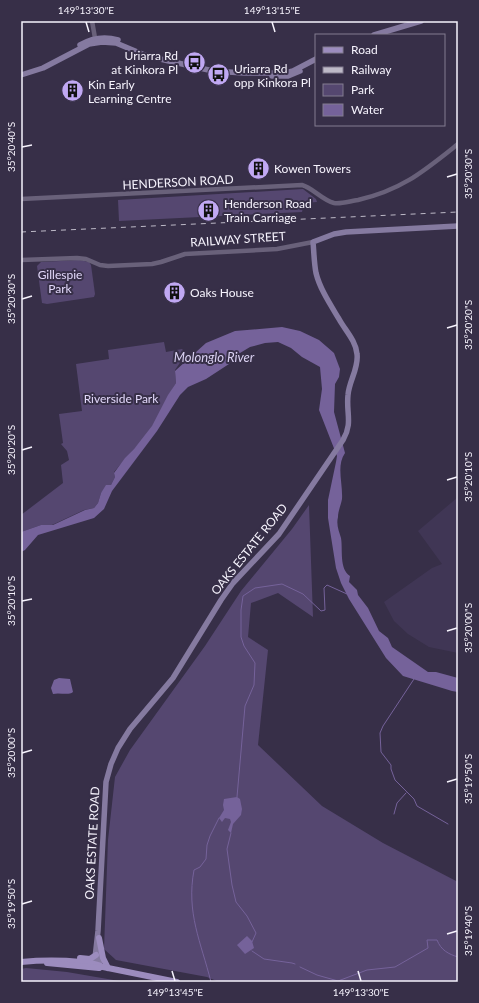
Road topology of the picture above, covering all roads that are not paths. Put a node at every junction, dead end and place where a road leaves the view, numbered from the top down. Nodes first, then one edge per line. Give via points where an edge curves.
1 (92, 21) edge
2 (421, 21) edge
3 (380, 34) edge
4 (95, 40) junction
5 (315, 60) edge
6 (315, 62) edge
7 (21, 73) edge
8 (293, 73) junction
9 (458, 144) edge
10 (21, 199) edge
11 (458, 226) edge
12 (313, 242) junction
13 (21, 260) edge
14 (98, 936) junction
15 (96, 955) junction
16 (62, 960) junction
17 (21, 962) edge
18 (100, 966) junction
19 (177, 982) edge

1 - 4 street
2 - 3 main road
4 - 7 main road via 43,68
4 - 8 main road via 115,39 140,54 213,71
5 - 8 main road
6 - 8 main road
9 - 10 street, HENDERSON ROAD via 405,183 371,196 340,203 325,199 302,185
11 - 12 main road, RAILWAY STREET via 346,232
12 - 13 street, RAILWAY STREET via 277,249 190,253 152,264 108,266 77,258
12 - 14 main road, OAKS ESTATE ROAD via 318,278 327,299 354,343 357,354 348,392 349,426 343,440 279,534 233,583 173,678 130,729 118,748 106,782
14 - 15 main road, OAKS ESTATE ROAD
14 - 18 main road, OAKS ESTATE ROAD
14 - 18 main road via 103,958
15 - 16 main road via 90,958
15 - 18 main road, OAKS ESTATE ROAD
16 - 17 main road
16 - 18 main road
17 - 18 main road
18 - 19 main road

